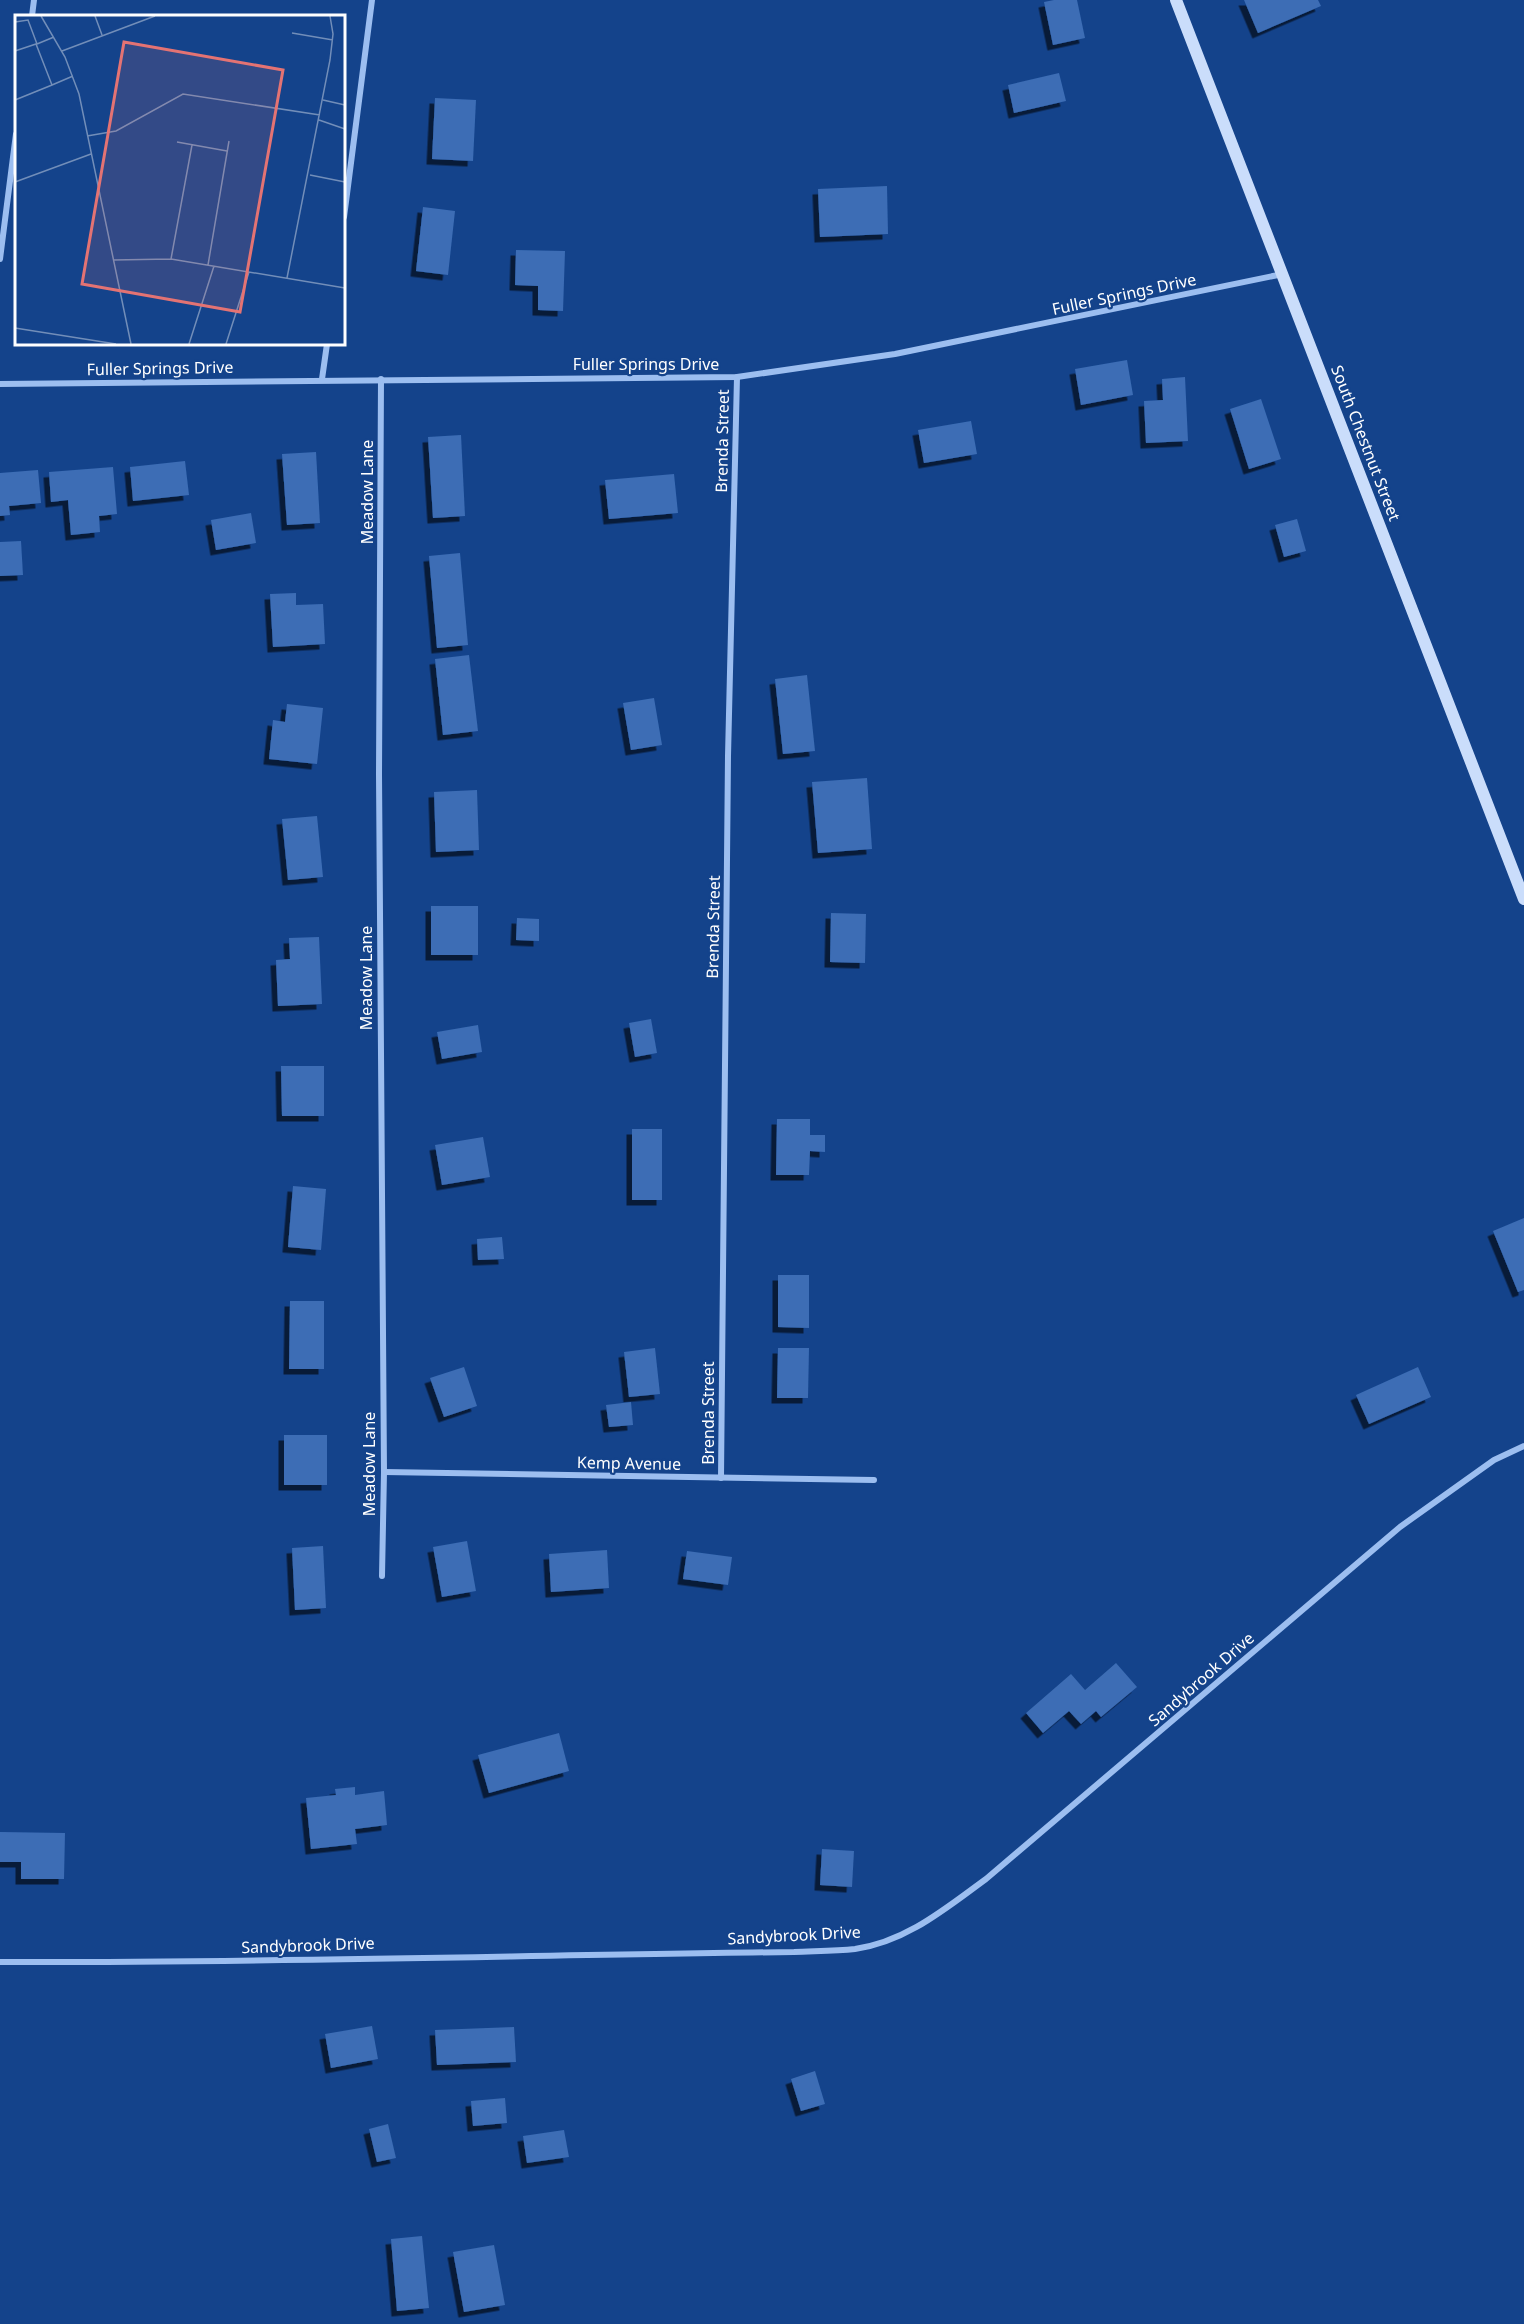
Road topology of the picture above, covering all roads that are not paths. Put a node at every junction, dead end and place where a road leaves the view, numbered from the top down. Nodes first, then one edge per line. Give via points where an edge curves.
1 (34, 0) edge
2 (372, 0) edge
3 (1176, 0) edge
4 (32, 15) edge
5 (15, 142) edge
6 (345, 209) edge
7 (0, 259) edge
8 (1283, 274) junction
9 (327, 345) edge
10 (737, 377) junction
11 (322, 379) junction
12 (381, 379) junction
13 (0, 384) edge
14 (1524, 899) edge
15 (1524, 1446) edge
16 (384, 1472) junction
17 (721, 1478) junction
18 (874, 1480) dead end
19 (382, 1576) dead end
20 (0, 1962) edge

1 - 4 street
2 - 6 street
3 - 8 main road, South Chestnut Street
5 - 7 street
8 - 10 street, Fuller Springs Drive via 895,354
8 - 14 main road, South Chestnut Street
9 - 11 street
10 - 12 street, Fuller Springs Drive
10 - 17 street, Brenda Street
11 - 12 street, Fuller Springs Drive
11 - 13 street, Fuller Springs Drive
12 - 16 street, Meadow Lane via 379,786
15 - 20 street, Sandybrook Drive via 1476,1472 1400,1527 986,1879 923,1924 890,1940 856,1948 794,1952
16 - 17 street, Kemp Avenue
16 - 19 street, Meadow Lane
17 - 18 street, Kemp Avenue

